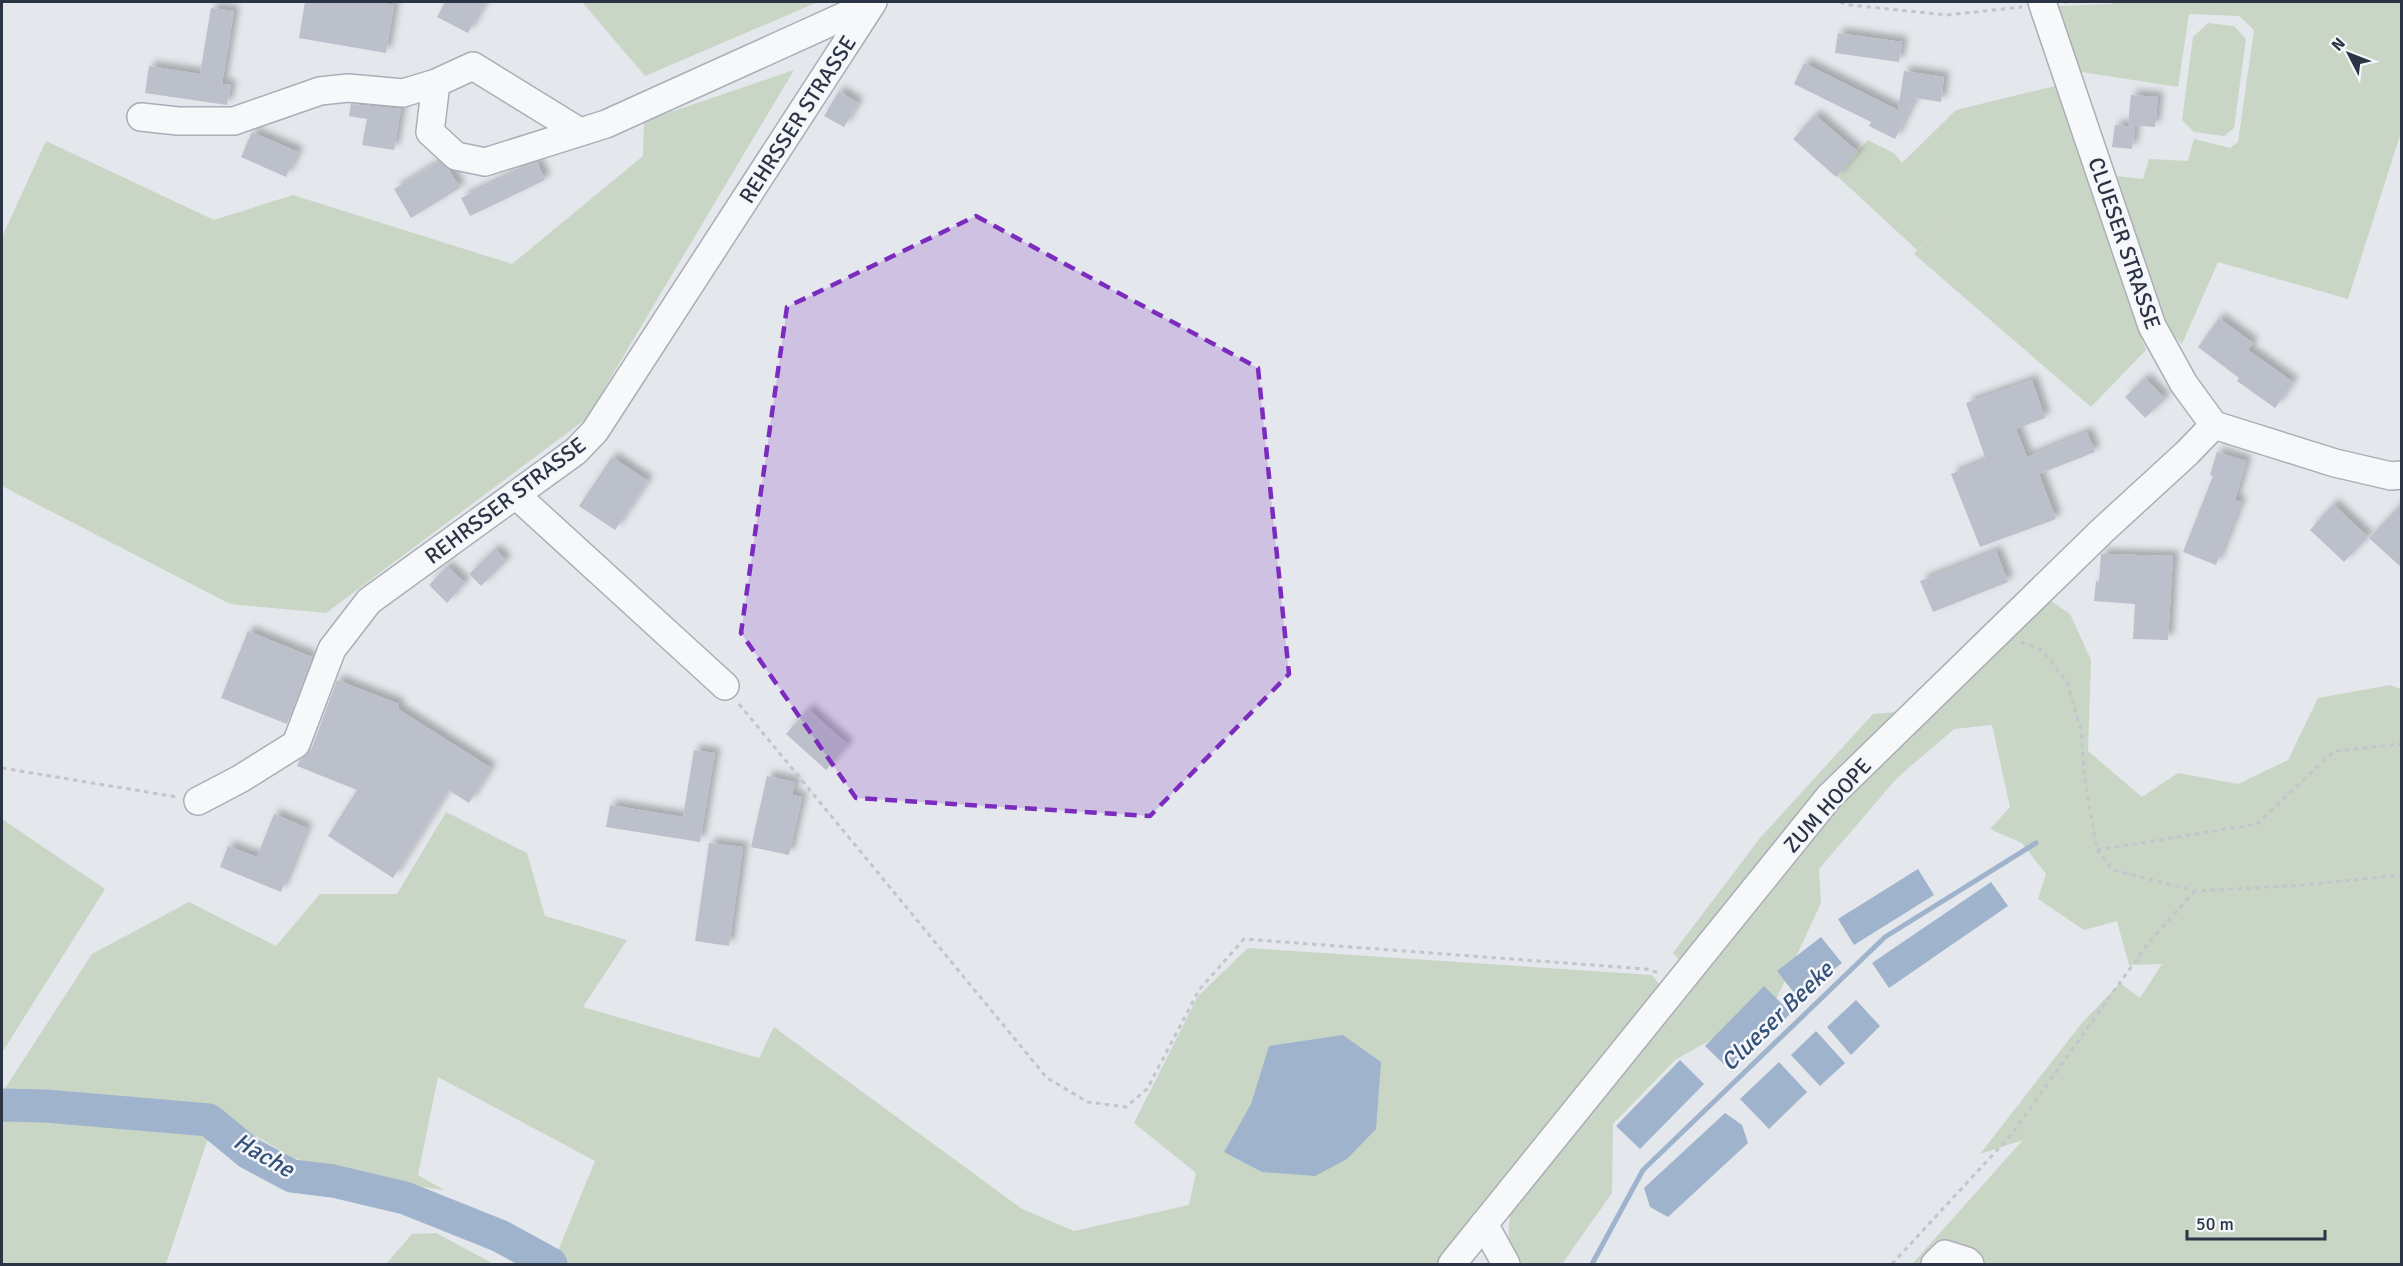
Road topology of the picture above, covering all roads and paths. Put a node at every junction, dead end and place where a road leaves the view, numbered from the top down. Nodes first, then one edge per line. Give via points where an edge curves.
1 (1840, 2) edge
2 (872, 3) edge
3 (2043, 3) edge
4 (436, 83) junction
5 (141, 117) dead end
6 (580, 132) junction
7 (2214, 425) junction
8 (2402, 476) edge
9 (516, 495) junction
10 (2012, 644) dead end
11 (725, 686) joint
12 (2402, 744) edge
13 (2, 768) edge
14 (198, 801) joint
15 (2097, 850) junction
16 (2402, 875) edge
17 (2195, 891) junction
18 (1646, 969) dead end
19 (1484, 1224) junction
20 (1452, 1264) edge
21 (1506, 1264) edge
22 (1892, 1264) edge
23 (1935, 1264) edge
24 (1970, 1264) edge

1 - 3 path via 1947,15
2 - 6 street via 606,124
2 - 9 street, REHRSSER STRASSE via 595,431 576,451
3 - 7 street, CLUESER STRASSE via 2151,326 2184,384
4 - 5 street via 403,93 348,88 320,91 234,120
4 - 6 street via 473,66
4 - 6 street via 430,132 456,156 485,162
7 - 8 street via 2335,463
7 - 19 street, ZUM HOOPE via 1829,797
9 - 11 street
9 - 14 street, REHRSSER STRASSE via 369,602 332,649 296,744
10 - 15 path via 2023,642 2042,650 2067,682 2080,730
11 - 18 path via 1047,1078 1088,1102 1126,1107 1147,1089 1199,990 1245,939
12 - 15 path via 2334,751 2258,824
13 - 14 path
15 - 17 path via 2113,870
16 - 17 path
17 - 22 path via 2149,942 2011,1135
19 - 20 street, ZUM HOOPE
19 - 21 street
23 - 24 street via 1945,1254

